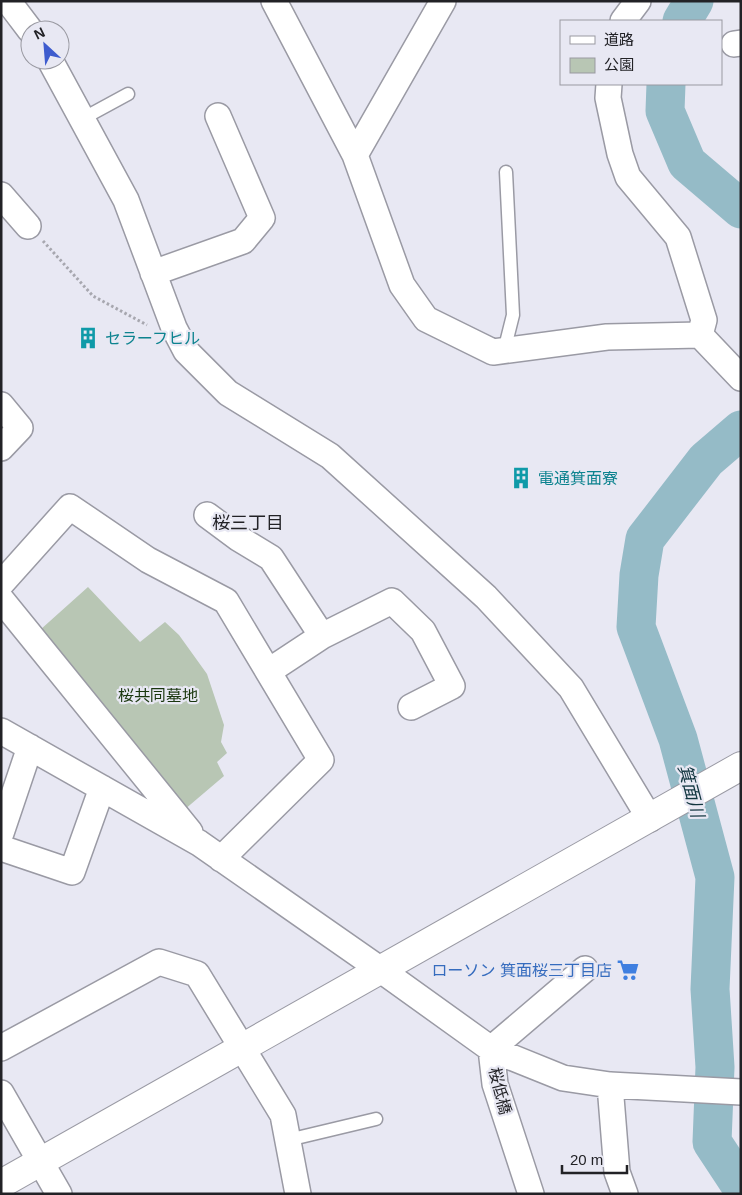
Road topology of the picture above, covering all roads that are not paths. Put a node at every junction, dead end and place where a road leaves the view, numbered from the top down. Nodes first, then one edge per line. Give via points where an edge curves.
1 (8, 1) edge
2 (274, 1) edge
3 (638, 1) edge
4 (437, 4) edge
5 (22, 20) edge
6 (624, 20) edge
7 (55, 70) edge
8 (609, 85) edge
9 (128, 94) dead end
10 (218, 116) dead end
11 (82, 119) junction
12 (355, 155) junction
13 (506, 172) dead end
14 (1, 195) edge
15 (28, 226) road end
16 (153, 273) junction
17 (700, 335) junction
18 (504, 351) junction
19 (741, 378) edge
20 (1, 405) edge
21 (1, 448) edge
22 (207, 515) dead end
23 (1, 584) edge
24 (1, 599) edge
25 (322, 636) junction
26 (269, 671) junction
27 (411, 707) dead end
28 (1, 731) edge
29 (30, 748) junction
30 (740, 766) edge
31 (102, 788) junction
32 (650, 819) junction
33 (1, 833) edge
34 (199, 843) junction
35 (1, 848) edge
36 (221, 859) junction
37 (585, 969) dead end
38 (381, 970) junction
39 (1, 1048) edge
40 (243, 1048) junction
41 (491, 1049) junction
42 (610, 1085) junction
43 (741, 1092) edge
44 (1, 1093) edge
45 (376, 1118) dead end
46 (288, 1140) junction
47 (40, 1163) junction
48 (1, 1184) edge
49 (59, 1194) edge
50 (298, 1194) edge
51 (531, 1194) edge
52 (625, 1194) edge

1 - 5 street
2 - 12 street
3 - 6 street
4 - 12 street
7 - 11 street
8 - 17 street via 608,98 628,176 678,236 704,320
9 - 11 lane
10 - 16 street via 262,218 243,241
11 - 16 street via 126,200
12 - 18 street via 402,285 426,319 493,352
13 - 18 lane via 513,315
14 - 15 street
16 - 32 street via 186,351 228,393 330,456 486,597 571,688
17 - 18 street via 607,337
17 - 19 street
20 - 21 street via 20,428
22 - 25 street via 271,558
23 - 26 street via 70,507 148,560 226,601
24 - 34 street
25 - 26 street
25 - 27 street via 392,601 423,631 452,686
26 - 36 street via 321,760
28 - 29 street
29 - 31 street
29 - 33 street
30 - 32 street
31 - 34 street
31 - 35 street via 72,872
32 - 38 street
34 - 36 street
36 - 38 street
37 - 41 street, 桜低橋
38 - 40 street
38 - 41 street
39 - 40 street via 159,962 197,974
40 - 46 street via 283,1115
40 - 47 street
41 - 42 street via 563,1078
41 - 51 street, 桜低橋 via 495,1084
42 - 43 street
42 - 52 street via 617,1172
44 - 47 street
45 - 46 lane
46 - 50 street
47 - 48 street
47 - 49 street

